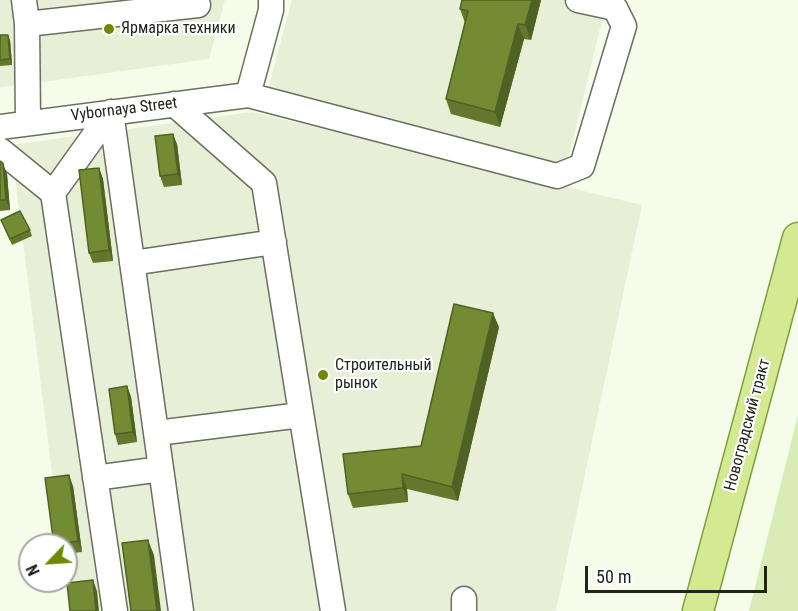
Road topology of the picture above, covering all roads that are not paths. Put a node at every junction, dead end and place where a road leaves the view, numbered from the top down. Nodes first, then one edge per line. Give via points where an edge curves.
1 (24, 0) edge
2 (272, 0) edge
3 (578, 0) edge
4 (198, 5) dead end
5 (27, 24) junction
6 (248, 95) junction
7 (174, 104) junction
8 (111, 112) junction
9 (28, 123) junction
10 (0, 127) edge
11 (0, 150) edge
12 (53, 194) junction
13 (798, 238) edge
14 (273, 242) junction
15 (132, 263) junction
16 (301, 415) junction
17 (156, 433) junction
18 (161, 469) junction
19 (95, 478) junction
20 (115, 611) edge
21 (181, 611) edge
22 (333, 611) edge
23 (698, 611) edge

1 - 5 street
2 - 6 street
3 - 6 street via 615,8 624,26 582,166 557,176
4 - 5 street
5 - 9 street
6 - 7 street, Vybornaya Street
7 - 8 street, Vybornaya Street
7 - 14 street via 264,183
8 - 9 street, Vybornaya Street
8 - 12 street
8 - 15 street
9 - 10 street, Vybornaya Street
11 - 12 street
12 - 19 street
13 - 23 main road, Новоградский тракт
14 - 15 street
14 - 16 street
15 - 17 street
16 - 17 street
16 - 22 street
17 - 18 street
18 - 19 street
18 - 21 street
19 - 20 street

